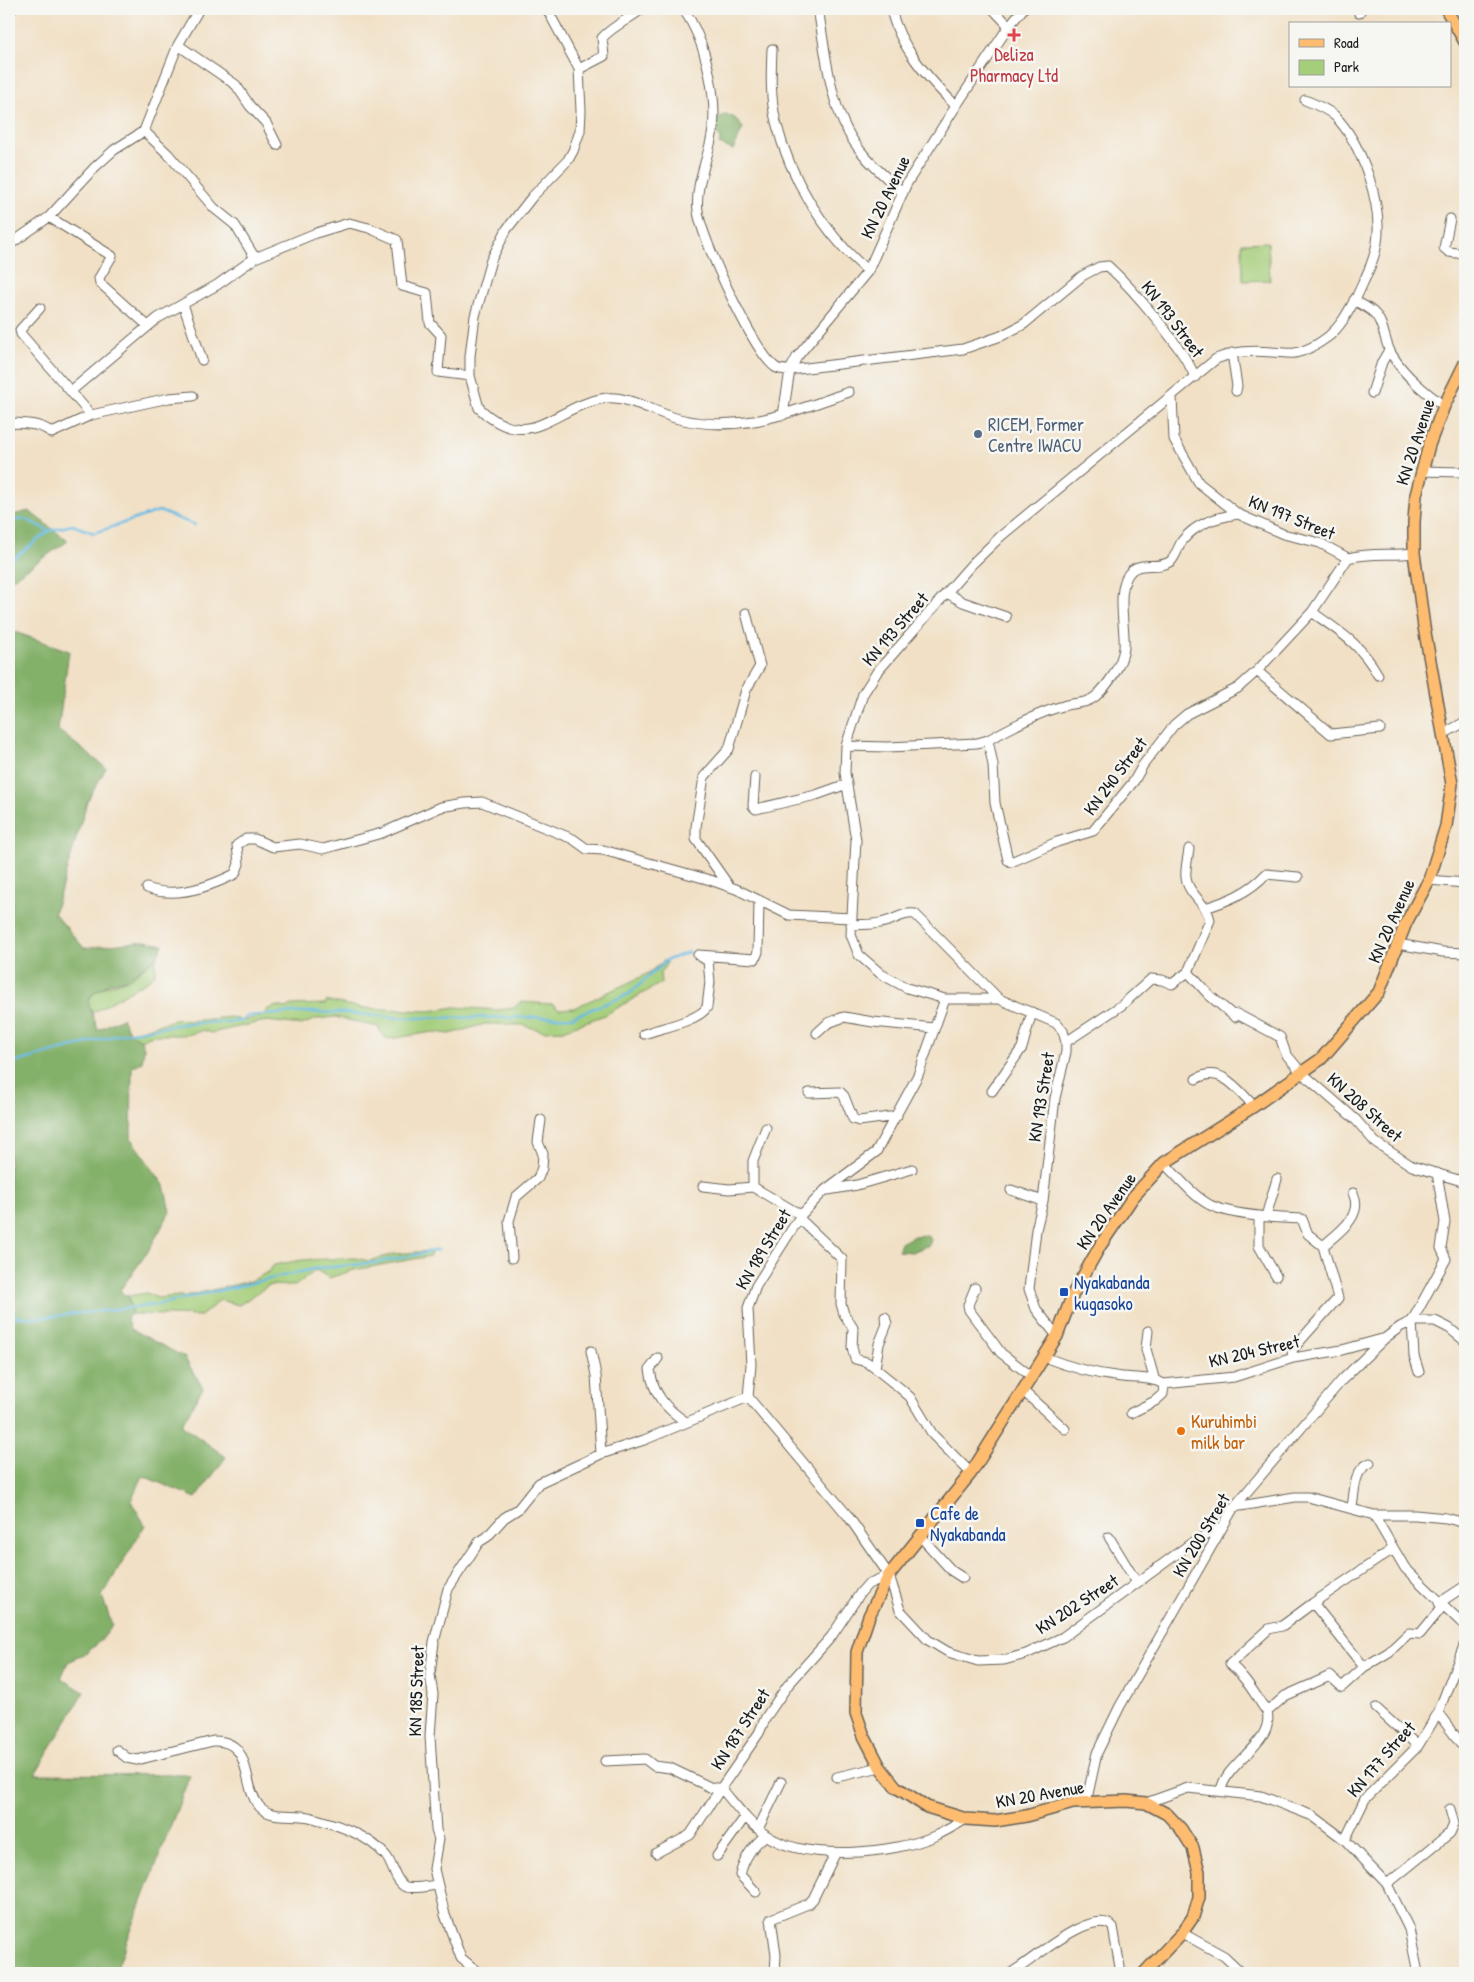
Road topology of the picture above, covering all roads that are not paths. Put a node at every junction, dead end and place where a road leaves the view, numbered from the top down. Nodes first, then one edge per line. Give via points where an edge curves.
1 (12, 9) edge
2 (199, 9) edge
3 (547, 9) edge
4 (642, 9) edge
5 (683, 9) edge
6 (818, 9) edge
7 (892, 9) edge
8 (993, 9) edge
9 (1023, 9) edge
10 (1446, 9) edge
11 (9, 14) edge
12 (1009, 26) junction
13 (1465, 42) edge
14 (178, 45) junction
15 (772, 49) dead end
16 (579, 69) junction
17 (1305, 100) dead end
18 (956, 106) junction
19 (144, 130) junction
20 (277, 145) dead end
21 (903, 193) junction
22 (49, 216) junction
23 (1450, 218) dead end
24 (9, 245) edge
25 (1465, 254) edge
26 (255, 258) junction
27 (868, 271) junction
28 (1354, 300) junction
29 (183, 304) junction
30 (40, 308) dead end
31 (148, 326) junction
32 (1389, 350) junction
33 (1232, 353) junction
34 (202, 360) dead end
35 (1465, 363) edge
36 (790, 370) junction
37 (470, 376) junction
38 (1195, 377) junction
39 (71, 390) junction
40 (1236, 390) dead end
41 (849, 392) dead end
42 (1372, 393) dead end
43 (193, 396) dead end
44 (1172, 397) junction
45 (1444, 406) junction
46 (91, 415) junction
47 (783, 415) junction
48 (10, 423) dead end
49 (1465, 470) edge
50 (1421, 471) junction
51 (1238, 514) junction
52 (1414, 553) junction
53 (1348, 558) junction
54 (947, 593) junction
55 (1312, 612) junction
56 (746, 613) dead end
57 (1006, 617) dead end
58 (1258, 671) junction
59 (1378, 675) dead end
60 (1465, 722) edge
61 (1380, 729) dead end
62 (1443, 734) junction
63 (988, 740) junction
64 (846, 746) junction
65 (755, 777) dead end
66 (847, 784) junction
67 (1189, 849) dead end
68 (1298, 877) dead end
69 (1428, 880) junction
70 (1465, 883) edge
71 (729, 886) junction
72 (147, 888) dead end
73 (758, 900) junction
74 (1205, 908) junction
75 (852, 922) junction
76 (1398, 944) junction
77 (1465, 952) edge
78 (1188, 972) junction
79 (944, 999) junction
80 (999, 999) junction
81 (1032, 1012) junction
82 (934, 1028) junction
83 (816, 1033) dead end
84 (644, 1034) dead end
85 (1066, 1042) junction
86 (1302, 1073) junction
87 (1196, 1079) dead end
88 (992, 1091) dead end
89 (809, 1093) dead end
90 (1254, 1106) junction
91 (898, 1116) junction
92 (541, 1120) dead end
93 (766, 1128) dead end
94 (1164, 1163) junction
95 (912, 1169) dead end
96 (1437, 1173) junction
97 (1277, 1179) dead end
98 (1465, 1182) edge
99 (703, 1186) dead end
100 (752, 1187) junction
101 (825, 1190) junction
102 (1012, 1190) dead end
103 (1353, 1193) dead end
104 (1043, 1201) junction
105 (1263, 1216) junction
106 (800, 1217) junction
107 (1323, 1246) junction
108 (512, 1258) dead end
109 (1276, 1276) dead end
110 (975, 1288) dead end
111 (885, 1317) dead end
112 (1412, 1320) junction
113 (1148, 1331) dead end
114 (1057, 1336) junction
115 (1384, 1339) junction
116 (1465, 1341) edge
117 (591, 1351) dead end
118 (1044, 1357) junction
119 (658, 1358) dead end
120 (1293, 1358) junction
121 (875, 1368) junction
122 (1419, 1372) dead end
123 (1031, 1376) junction
124 (1154, 1378) junction
125 (1164, 1384) junction
126 (1022, 1390) junction
127 (748, 1397) junction
128 (1131, 1413) dead end
129 (686, 1422) junction
130 (1065, 1429) dead end
131 (601, 1454) junction
132 (1370, 1463) dead end
133 (971, 1473) junction
134 (1234, 1507) junction
135 (1352, 1507) junction
136 (1374, 1515) junction
137 (1465, 1522) edge
138 (1220, 1528) junction
139 (920, 1536) junction
140 (1110, 1537) dead end
141 (1393, 1549) junction
142 (889, 1575) junction
143 (963, 1578) dead end
144 (1137, 1583) junction
145 (1465, 1586) edge
146 (1313, 1603) junction
147 (1441, 1604) junction
148 (1465, 1626) edge
149 (1465, 1643) edge
150 (1364, 1667) junction
151 (1376, 1708) dead end
152 (1267, 1712) junction
153 (1438, 1713) junction
154 (1418, 1746) junction
155 (1465, 1749) edge
156 (117, 1750) dead end
157 (605, 1761) dead end
158 (880, 1767) junction
159 (837, 1777) dead end
160 (781, 1782) dead end
161 (721, 1788) junction
162 (1221, 1791) junction
163 (1073, 1803) junction
164 (1146, 1803) junction
165 (1450, 1809) dead end
166 (745, 1816) junction
167 (966, 1819) junction
168 (758, 1829) junction
169 (766, 1835) junction
170 (1345, 1840) junction
171 (656, 1853) dead end
172 (835, 1854) junction
173 (717, 1856) dead end
174 (1387, 1884) junction
175 (436, 1885) junction
176 (756, 1892) dead end
177 (1182, 1933) junction
178 (478, 1972) edge
179 (775, 1972) edge
180 (1011, 1973) edge
181 (1121, 1973) edge
182 (1144, 1973) edge
183 (1242, 1973) edge
184 (1418, 1973) edge

1 - 11 street
2 - 14 street
3 - 16 street
4 - 16 street via 602,38 604,56
5 - 36 street via 701,44 713,101 712,140 702,168 698,193 703,233 737,307 766,357 776,368
6 - 21 street via 831,85 840,115 863,154
7 - 18 street via 901,38
8 - 12 street
9 - 12 street, KN 20 Avenue
10 - 13 main road
12 - 18 street, KN 20 Avenue
14 - 19 street
14 - 20 street via 236,85 266,124
15 - 27 street via 771,90 776,122 788,158 807,197 828,228 852,258
16 - 37 street via 580,131 573,151 507,229 496,250 475,316
17 - 28 street via 1334,116 1361,156 1369,177 1378,217 1377,242 1370,268
18 - 21 street, KN 20 Avenue
19 - 22 street via 95,167
19 - 26 street via 214,208 235,225
21 - 27 street, KN 20 Avenue
22 - 24 street
22 - 31 street via 112,256 99,278 100,283
23 - 25 street via 1444,248
26 - 29 street
26 - 37 street via 349,223 397,240 402,286 427,293 430,323 441,335 438,372
27 - 36 street, KN 20 Avenue via 797,357
28 - 32 street via 1379,320
28 - 33 street via 1344,320 1329,336 1313,346 1294,353 1255,350
29 - 31 street
29 - 34 street
30 - 39 street via 20,330 21,334
31 - 39 street
32 - 42 street
32 - 45 street via 1405,373
33 - 38 street via 1216,359
33 - 40 street
35 - 45 main road, KN 20 Avenue
36 - 38 street, KN 193 Street via 963,349 1024,324 1082,276 1108,266 1175,344
36 - 47 street
37 - 47 street via 479,408 510,428 523,430 607,398 679,419 735,425
38 - 44 street, KN 193 Street
39 - 46 street
41 - 47 street
43 - 46 street
44 - 51 street, KN 197 Street via 1174,439 1199,483
44 - 54 street, KN 193 Street via 1001,536
45 - 50 main road, KN 20 Avenue
46 - 48 street via 52,433 34,424
49 - 50 street
50 - 52 main road, KN 20 Avenue via 1416,495
51 - 53 street, KN 197 Street via 1284,534 1320,543
51 - 63 street via 1211,520 1188,534 1172,559 1162,566 1139,566 1131,571 1121,604 1124,641 1121,660 1095,698 1044,712
52 - 53 street, KN 197 Street via 1389,556 1368,553
52 - 62 main road, KN 20 Avenue
53 - 55 street, KN 240 Street
54 - 57 street
54 - 64 street, KN 193 Street via 877,672 863,694
55 - 58 street, KN 240 Street
55 - 59 street via 1357,645
56 - 71 street via 760,666 746,690 729,749 704,777 696,826 696,839
58 - 61 street via 1331,734
58 - 63 street, KN 240 Street via 1238,688 1187,714 1174,725 1093,831 1011,862 994,803 993,765
60 - 62 street
62 - 69 main road, KN 20 Avenue via 1452,784 1446,826
63 - 64 street via 977,744
64 - 66 street, KN 193 Street
65 - 66 street via 756,809
66 - 75 street, KN 193 Street via 856,840
67 - 74 street via 1188,886
68 - 74 street via 1266,874 1256,885 1233,898
69 - 70 street
69 - 76 main road, KN 20 Avenue
71 - 72 street via 603,850 587,849 572,838 482,802 441,808 382,832 323,849 300,844 273,847 246,838 237,845 239,864 235,874 202,889 153,892
71 - 73 street
73 - 75 street via 788,915
73 - 84 street via 758,952 755,959 698,956 708,960 710,969 704,1012
74 - 78 street via 1210,920
75 - 79 street, KN 193 Street via 851,935 859,955 881,974 907,988
75 - 80 street via 878,924 906,913 915,914
76 - 77 street via 1443,952
76 - 86 main road, KN 20 Avenue via 1379,992 1340,1040
78 - 85 street via 1172,984 1151,979 1122,1005
78 - 86 street, KN 208 Street via 1235,1017 1237,1014 1280,1037 1286,1054
79 - 80 street, KN 193 Street
79 - 82 street, KN 189 Street
80 - 81 street, KN 193 Street
81 - 85 street, KN 193 Street via 1056,1023
81 - 88 street via 1022,1048
82 - 83 street via 844,1017 828,1023
82 - 91 street, KN 189 Street via 918,1075
85 - 104 street, KN 193 Street via 1055,1098
86 - 90 main road, KN 20 Avenue
86 - 96 street, KN 208 Street via 1356,1120 1375,1142 1412,1166
87 - 90 street via 1206,1073 1216,1073
89 - 91 street via 840,1092 853,1120
90 - 94 main road, KN 20 Avenue
91 - 101 street, KN 189 Street via 876,1152
92 - 108 street via 538,1142 543,1154 542,1168 538,1178 522,1189 516,1198 509,1221
93 - 100 street via 752,1162
94 - 105 street via 1186,1186 1210,1204
94 - 114 main road, KN 20 Avenue via 1133,1197 1100,1246 1073,1294
95 - 101 street via 857,1185
96 - 98 street, KN 208 Street
96 - 112 street via 1445,1222 1441,1248 1446,1259
97 - 105 street
99 - 100 street via 729,1190
100 - 106 street
101 - 106 street, KN 189 Street
102 - 104 street
103 - 107 street via 1358,1202 1356,1213
104 - 114 street, KN 193 Street via 1029,1290 1036,1308
105 - 107 street via 1302,1218 1308,1234
105 - 109 street via 1258,1246
106 - 121 street via 842,1258 841,1304 853,1328 855,1359
106 - 127 street, KN 189 Street via 756,1286 748,1308 751,1365
107 - 120 street via 1338,1298 1300,1338 1292,1350
110 - 123 street via 969,1310 1001,1353
111 - 121 street
112 - 115 street, KN 200 Street
112 - 116 street via 1435,1321
112 - 122 street via 1414,1356
113 - 124 street via 1146,1349
114 - 118 main road, KN 20 Avenue
115 - 120 street, KN 204 Street
115 - 134 street, KN 200 Street via 1342,1380
117 - 131 street via 596,1375
118 - 123 main road, KN 20 Avenue
118 - 124 street via 1079,1370 1115,1377
119 - 129 street via 650,1368 656,1393 673,1413
120 - 125 street, KN 204 Street via 1234,1377
121 - 133 street via 910,1398 933,1435
123 - 126 main road, KN 20 Avenue
124 - 125 street
125 - 128 street via 1163,1394
126 - 130 street
126 - 133 main road, KN 20 Avenue
127 - 129 street, KN 185 Street
127 - 142 street via 848,1516
129 - 131 street, KN 185 Street
131 - 175 street, KN 185 Street via 540,1483 518,1509 479,1542 448,1589 434,1642 430,1675 430,1736 439,1839 434,1870
132 - 135 street via 1358,1472
133 - 139 main road, KN 20 Avenue
134 - 135 street via 1294,1497
134 - 138 street, KN 200 Street
135 - 136 street
136 - 137 street via 1422,1516
136 - 141 street
138 - 144 street, KN 202 Street via 1193,1542
138 - 163 street, KN 200 Street via 1112,1722 1097,1753 1088,1794
139 - 142 main road, KN 20 Avenue
139 - 143 street via 952,1571
140 - 144 street
141 - 146 street
141 - 147 street via 1405,1568
142 - 144 street, KN 202 Street via 900,1610 923,1635 948,1652 978,1660 1004,1660 1026,1654 1063,1636
142 - 158 main road, KN 20 Avenue via 869,1616 857,1652 855,1677 856,1713
142 - 161 street, KN 187 Street via 868,1584 861,1592 818,1654 788,1685
145 - 147 street
146 - 150 street
146 - 152 street via 1282,1626 1269,1629 1230,1664 1244,1676
147 - 148 street
147 - 150 street via 1420,1634 1409,1633 1389,1652
149 - 153 street, KN 177 Street
150 - 152 street via 1342,1687 1330,1676 1285,1696
151 - 154 street
152 - 162 street via 1267,1726 1251,1752 1236,1763 1226,1777
153 - 154 street, KN 177 Street
153 - 155 street
154 - 170 street, KN 177 Street via 1365,1799
156 - 175 street via 127,1758 137,1760 213,1741 233,1745 244,1764 255,1800 264,1810 273,1814 304,1815 338,1826 381,1850 392,1863 400,1883 406,1887
157 - 161 street via 645,1759 654,1766 670,1768 712,1788
158 - 159 street
158 - 167 main road, KN 20 Avenue via 896,1787 927,1807
160 - 168 street
161 - 166 street, KN 187 Street
161 - 171 street via 690,1835
162 - 164 street via 1188,1788
162 - 170 street via 1261,1796 1287,1805 1313,1816
163 - 164 main road, KN 20 Avenue via 1126,1800
163 - 167 main road, KN 20 Avenue via 996,1821
164 - 177 main road, KN 20 Avenue via 1167,1814 1181,1829 1200,1872 1199,1897
165 - 174 street via 1454,1824 1450,1833
166 - 168 street, KN 187 Street
166 - 173 street
167 - 172 street, KN 187 Street via 934,1836 902,1845
168 - 169 street, KN 187 Street
169 - 172 street, KN 187 Street via 792,1848
169 - 176 street via 755,1844 740,1875
170 - 174 street
172 - 179 street via 813,1899 771,1919
174 - 184 street via 1409,1929
175 - 178 street, KN 185 Street via 461,1958
177 - 182 main road, KN 20 Avenue
177 - 183 street via 1224,1956
180 - 181 street via 1086,1924 1108,1923 1113,1927

